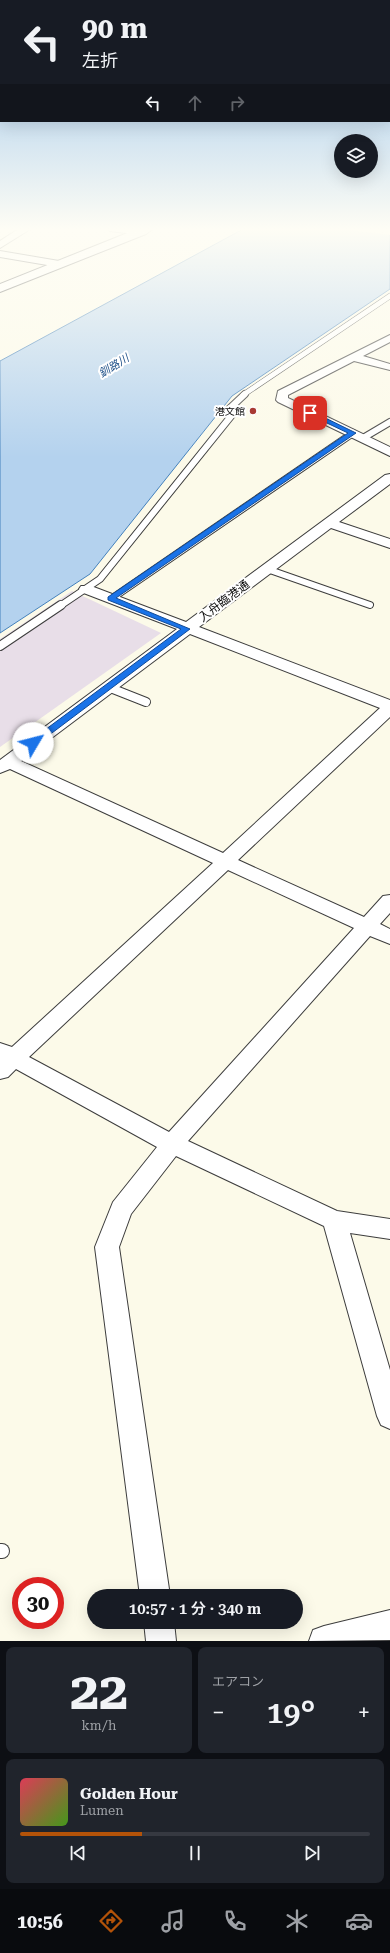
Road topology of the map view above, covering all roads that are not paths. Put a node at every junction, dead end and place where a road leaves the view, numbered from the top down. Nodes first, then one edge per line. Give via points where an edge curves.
1 (377, 305) edge
2 (390, 338) edge
3 (354, 357) junction
4 (390, 368) edge
5 (390, 422) edge
6 (358, 435) junction
7 (388, 449) edge
8 (390, 478) edge
9 (328, 523) junction
10 (390, 544) edge
11 (267, 569) junction
12 (86, 589) junction
13 (111, 599) junction
14 (370, 605) dead end
15 (186, 629) junction
16 (0, 646) edge
17 (108, 687) junction
18 (146, 702) dead end
19 (390, 707) edge
20 (4, 764) edge
21 (226, 862) junction
22 (390, 902) edge
23 (367, 927) junction
24 (390, 937) edge
25 (4, 1060) edge
26 (172, 1144) junction
27 (334, 1220) junction
28 (390, 1229) edge
29 (390, 1416) edge
30 (154, 1589) edge
31 (390, 1625) edge
32 (160, 1629) edge
33 (162, 1641) edge
34 (324, 1641) edge

1 - 12 lane via 239,398 229,409 232,415 100,580
2 - 3 street
3 - 4 street
3 - 6 street via 282,393 282,400
5 - 6 lane
6 - 7 street
6 - 13 lane
8 - 9 street, 入舟臨港通
9 - 10 street
9 - 11 street, 入舟臨港通
11 - 14 lane
11 - 15 street, 入舟臨港通
12 - 13 street
12 - 16 lane
13 - 15 street
15 - 17 street, 入舟臨港通
15 - 19 street
17 - 18 lane
17 - 20 street, 入舟臨港通
19 - 21 street
20 - 21 street
21 - 23 street
21 - 25 street
22 - 23 street
23 - 24 street
23 - 26 street
25 - 26 street
26 - 27 street
26 - 30 street via 121,1209 107,1247
27 - 28 street
27 - 29 street
31 - 34 street
32 - 33 street

